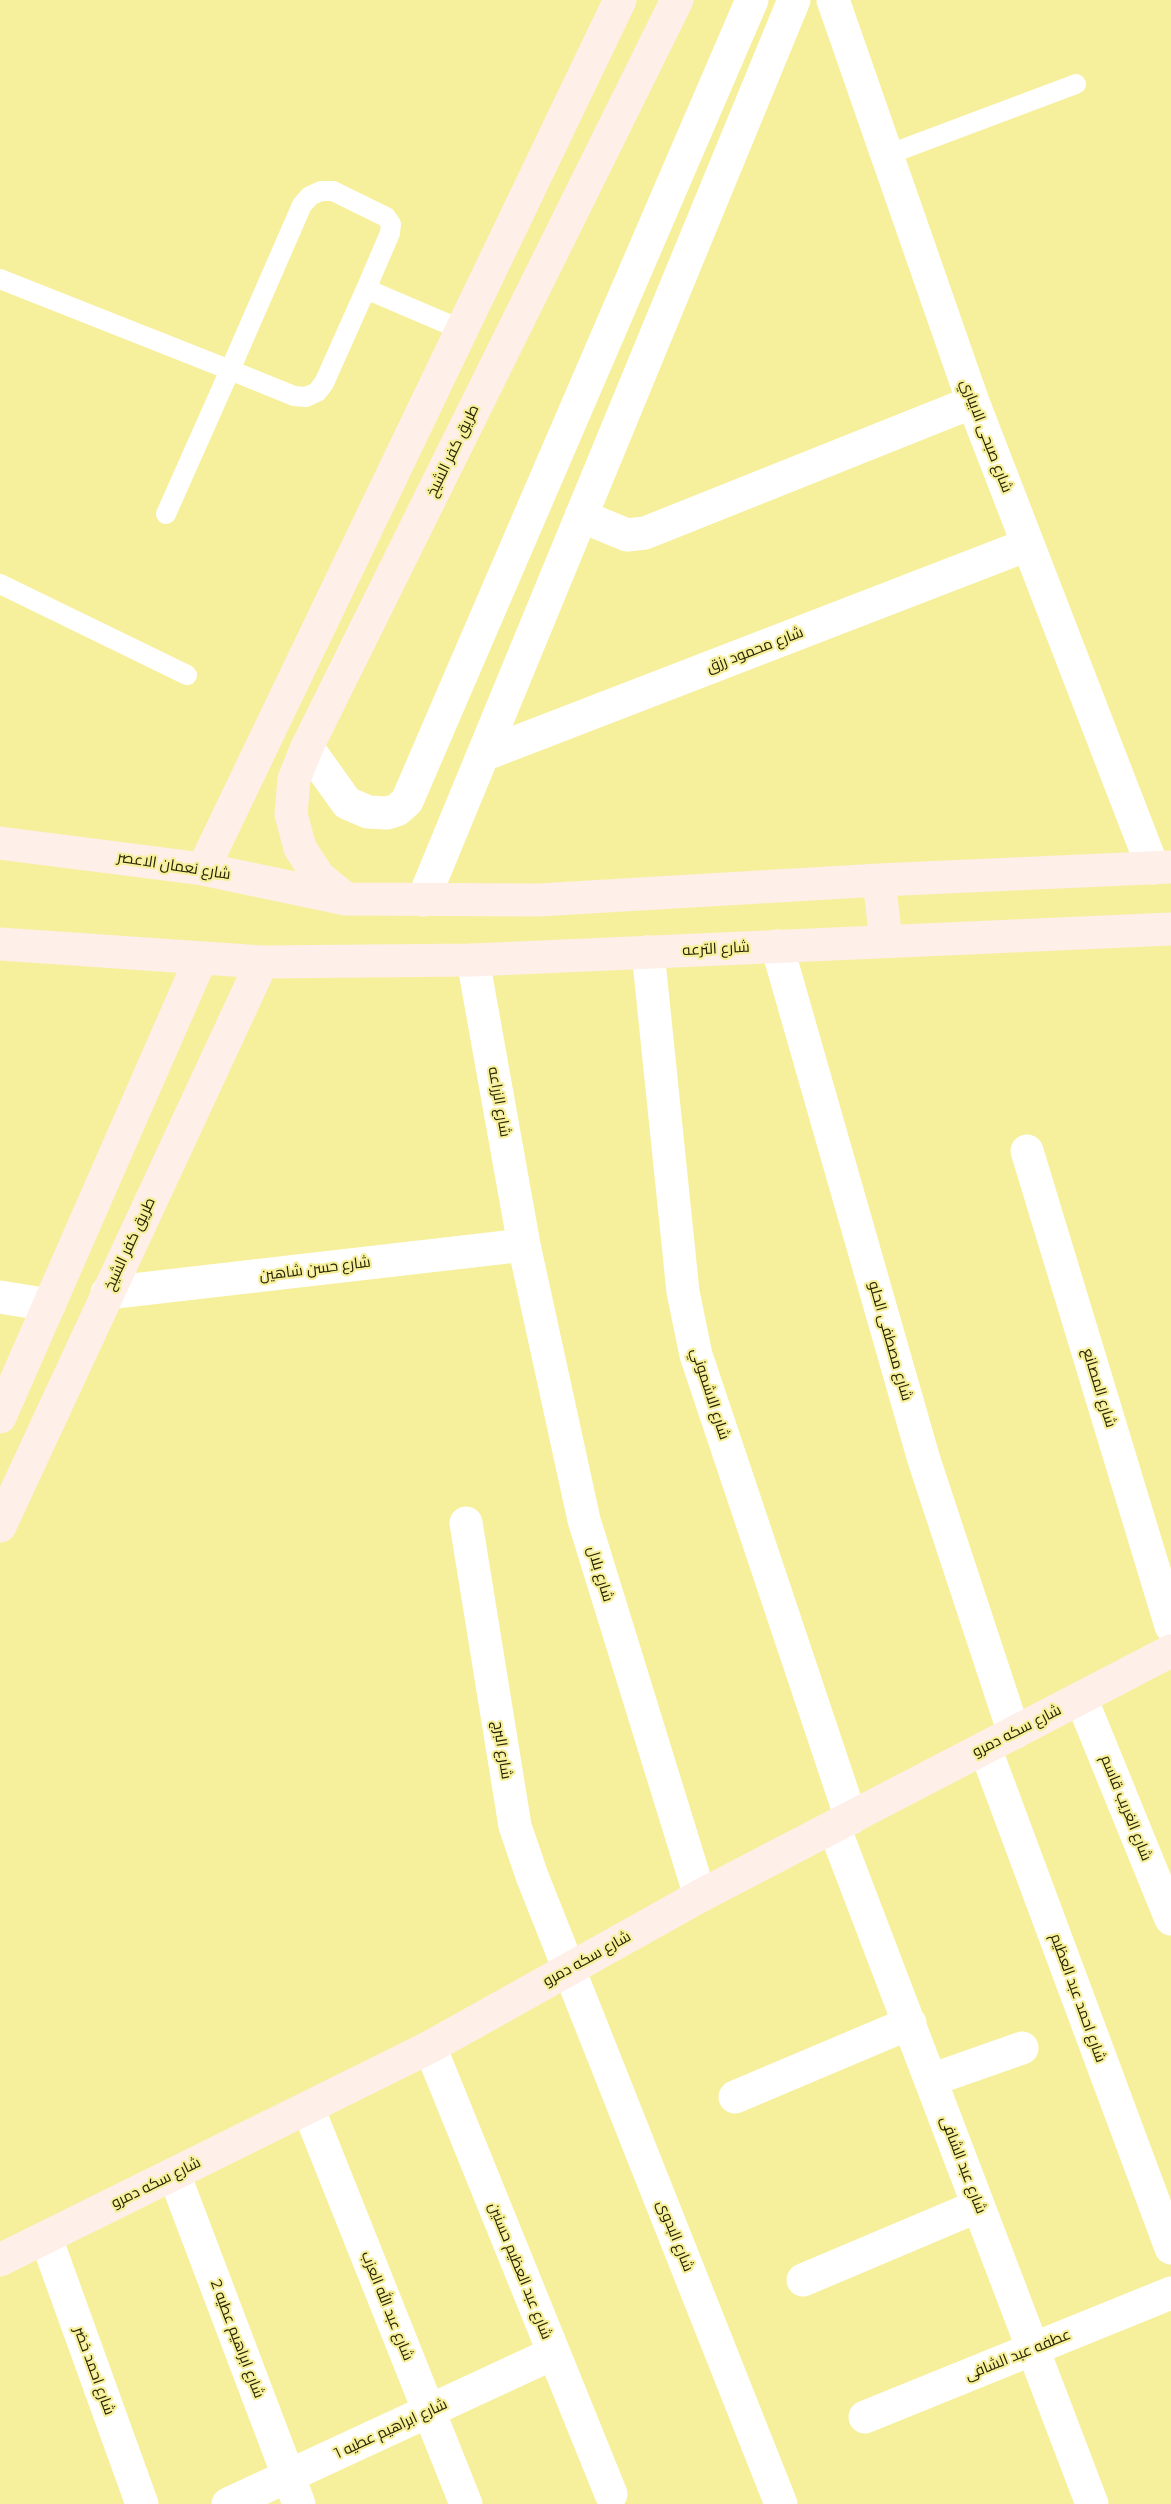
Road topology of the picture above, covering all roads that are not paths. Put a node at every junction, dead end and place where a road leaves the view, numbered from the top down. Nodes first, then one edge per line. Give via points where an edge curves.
1 (620, 0) edge
2 (677, 0) edge
3 (752, 0) edge
4 (794, 0) edge
5 (833, 0) edge
6 (1076, 84) dead end
7 (886, 155) junction
8 (0, 279) edge
9 (366, 289) junction
10 (462, 330) junction
11 (230, 370) junction
12 (973, 402) junction
13 (166, 514) dead end
14 (581, 516) junction
15 (1027, 545) junction
16 (0, 585) edge
17 (188, 675) dead end
18 (307, 747) junction
19 (483, 755) junction
20 (0, 843) edge
21 (1162, 867) edge
22 (203, 868) junction
23 (879, 880) junction
24 (346, 899) junction
25 (423, 900) junction
26 (1171, 929) edge
27 (886, 941) junction
28 (0, 944) edge
29 (777, 946) junction
30 (648, 952) junction
31 (201, 958) junction
32 (473, 960) junction
33 (262, 962) junction
34 (1027, 1151) dead end
35 (524, 1245) junction
36 (107, 1293) junction
37 (0, 1297) edge
38 (49, 1305) junction
39 (0, 1417) edge
40 (465, 1523) dead end
41 (0, 1526) edge
42 (1171, 1626) edge
43 (1171, 1651) edge
44 (1081, 1698) junction
45 (1014, 1733) junction
46 (985, 1748) junction
47 (843, 1822) junction
48 (700, 1896) junction
49 (1171, 1919) edge
50 (569, 1969) junction
51 (910, 2023) junction
52 (430, 2047) junction
53 (1022, 2048) dead end
54 (931, 2080) junction
55 (735, 2097) dead end
56 (308, 2108) junction
57 (174, 2174) junction
58 (978, 2206) junction
59 (46, 2238) junction
60 (1171, 2248) edge
61 (3, 2262) edge
62 (803, 2280) dead end
63 (1171, 2293) edge
64 (1034, 2349) junction
65 (554, 2353) junction
66 (429, 2411) junction
67 (865, 2417) dead end
68 (294, 2490) edge
69 (611, 2494) dead end
70 (142, 2504) edge
71 (228, 2504) edge
72 (466, 2504) edge
73 (781, 2504) edge
74 (1092, 2504) edge

1 - 10 main road
2 - 18 main road, طريق كفر الشيخ
3 - 18 street via 407,801 387,813 368,812 347,803
4 - 14 street
5 - 7 street, شارع صبحى الابياري
6 - 7 lane
7 - 12 street, شارع صبحى الابياري
8 - 11 lane
9 - 10 lane
9 - 11 lane via 317,392 306,397 294,396
9 - 11 lane via 390,232 386,217 333,190 310,196 302,206
10 - 22 main road
11 - 13 lane
12 - 14 street via 645,533 627,535
12 - 15 street, شارع صبحى الابياري
14 - 19 street
15 - 19 street, شارع محمود رزق
15 - 21 street, شارع صبحى الابياري
16 - 17 lane
18 - 24 main road, طريق كفر الشيخ via 294,779 291,814 300,848 319,877
19 - 25 street
20 - 22 main road, شارع نعمان الاعصر
21 - 23 main road
22 - 24 main road, شارع نعمان الاعصر
23 - 25 main road via 538,900
23 - 27 main road
24 - 25 main road
26 - 27 main road, شارع الترعه
27 - 29 main road, شارع الترعه
28 - 31 main road
29 - 30 main road, شارع الترعه
29 - 45 street, شارع مصطفى الحلو via 924,1460
30 - 32 main road, شارع الترعه
30 - 47 street, شارع الاشموني via 683,1292 696,1355
31 - 33 main road
31 - 38 main road
32 - 33 main road, شارع الترعه
32 - 35 street, شارع الزراعه
33 - 36 main road, طريق كفر الشيخ
34 - 42 street, شارع المصانع
35 - 36 street, شارع حسن شاهين
35 - 48 street, شارع بلال via 584,1520
36 - 41 main road, طريق كفر الشيخ
37 - 38 street
38 - 39 main road
40 - 50 street, شارع البرج via 515,1826
43 - 44 main road, شارع سكه دمرو
44 - 45 main road, شارع سكه دمرو
44 - 49 street, شارع الغريب قاسم
45 - 46 main road, شارع سكه دمرو
46 - 47 main road, شارع سكه دمرو
46 - 60 street, شارع احمد عبد العظيم
47 - 48 main road, شارع سكه دمرو
47 - 51 street, شارع عبد الشافى
48 - 50 main road, شارع سكه دمرو
50 - 52 main road, شارع سكه دمرو
50 - 73 street, شارع البدوى
51 - 54 street, شارع عبد الشافى
51 - 55 street
52 - 56 main road, شارع سكه دمرو
52 - 65 street, شارع عبد العظيم حسنين
53 - 54 street
54 - 58 street, شارع عبد الشافى
56 - 57 main road, شارع سكه دمرو
56 - 66 street, شارع عبد الله العزب
57 - 59 main road, شارع سكه دمرو
57 - 68 street, شارع ابراهيم عطيه 2
58 - 62 street
58 - 64 street, شارع عبد الشافى
59 - 61 main road, شارع سكه دمرو
59 - 70 street, شارع احمد خضر
63 - 64 street, عطفه عبد الشافى
64 - 67 street, عطفه عبد الشافى
64 - 74 street, شارع عبد الشافى
65 - 66 street, شارع ابراهيم عطيه 1
65 - 69 street, شارع عبد العظيم حسنين
66 - 68 street, شارع ابراهيم عطيه 1
66 - 72 street, شارع عبد الله العزب
68 - 71 street, شارع ابراهيم عطيه 1

